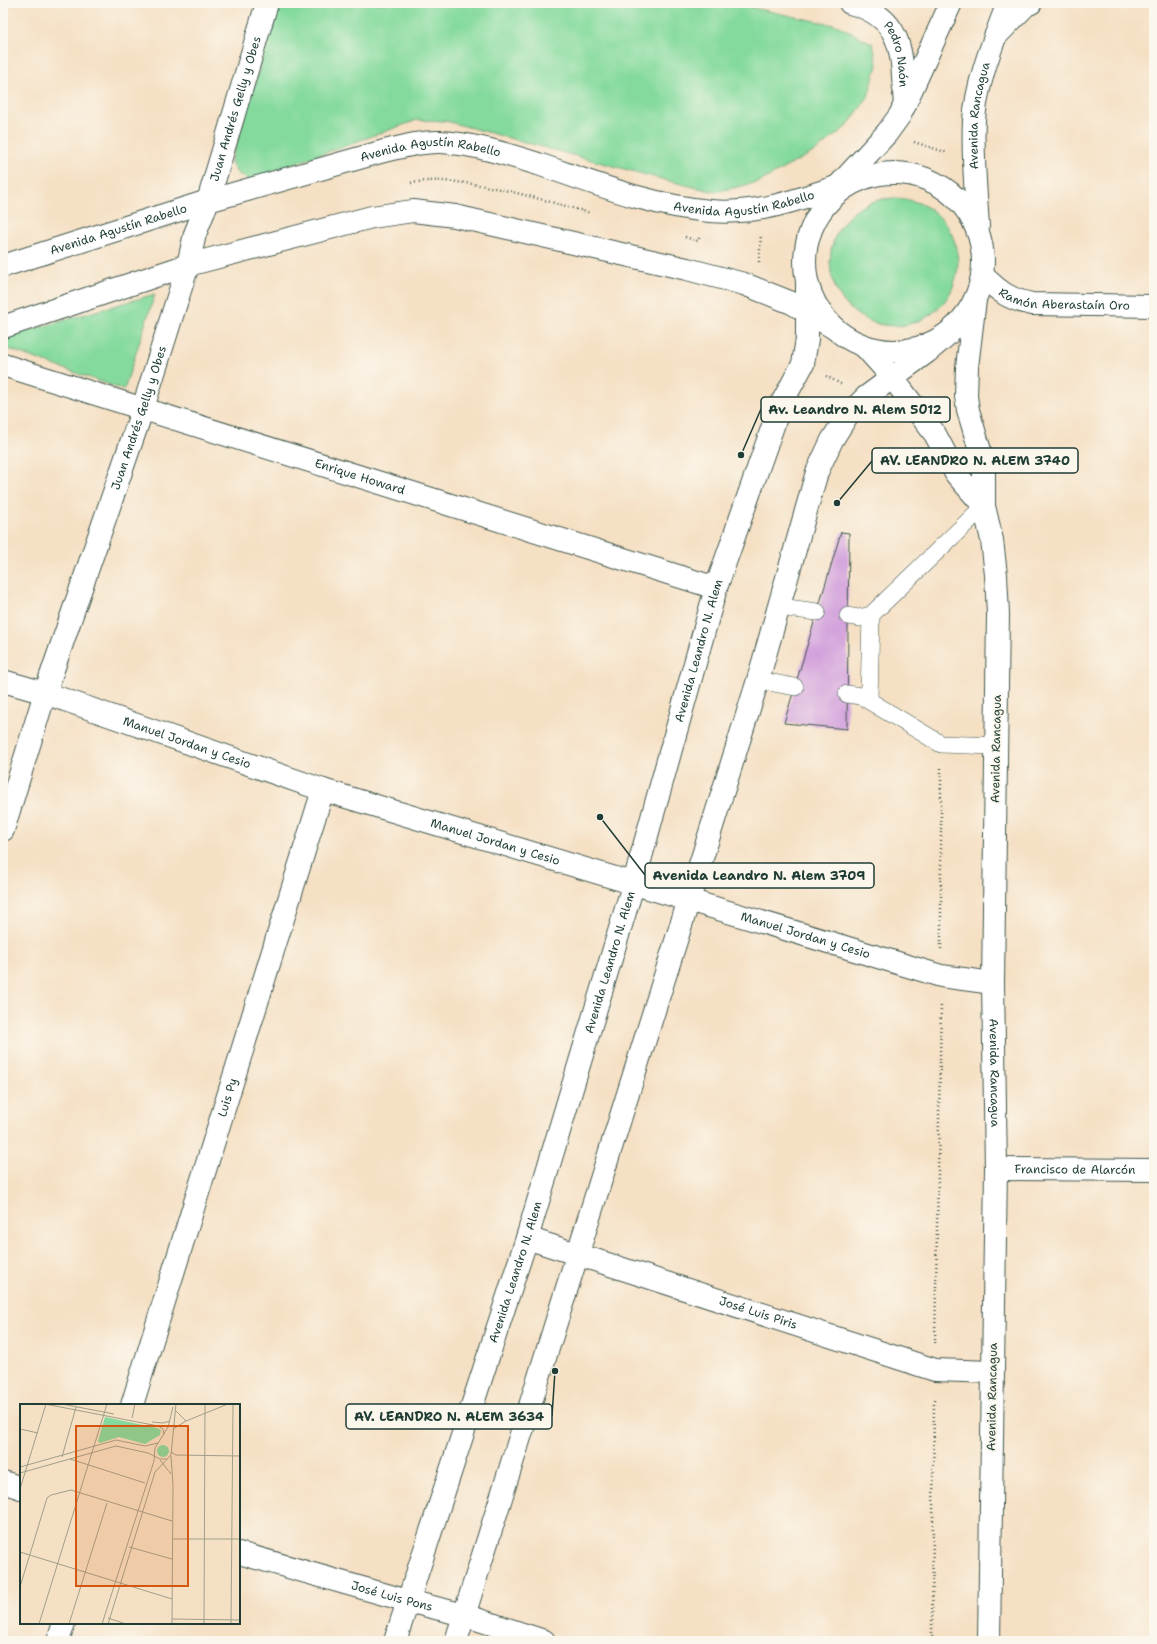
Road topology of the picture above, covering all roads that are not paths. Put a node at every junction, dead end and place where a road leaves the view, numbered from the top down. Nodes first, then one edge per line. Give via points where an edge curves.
1 (267, 3) edge
2 (850, 3) edge
3 (951, 3) edge
4 (1008, 3) edge
5 (1031, 3) edge
6 (995, 37) junction
7 (905, 105) junction
8 (834, 192) junction
9 (208, 200) junction
10 (979, 232) junction
11 (188, 265) junction
12 (3, 266) edge
13 (983, 276) junction
14 (808, 283) junction
15 (975, 300) junction
16 (1154, 306) edge
17 (808, 312) junction
18 (3, 327) edge
19 (834, 328) junction
20 (947, 335) junction
21 (865, 347) junction
22 (3, 366) edge
23 (892, 377) junction
24 (143, 408) junction
25 (984, 506) junction
26 (716, 588) junction
27 (780, 607) junction
28 (817, 612) dead end
29 (872, 615) junction
30 (848, 616) dead end
31 (758, 680) junction
32 (3, 681) edge
33 (795, 687) dead end
34 (45, 693) junction
35 (847, 694) dead end
36 (869, 700) junction
37 (996, 746) junction
38 (323, 790) junction
39 (3, 830) edge
40 (634, 882) junction
41 (690, 900) junction
42 (993, 982) junction
43 (996, 1169) junction
44 (1154, 1170) edge
45 (527, 1238) junction
46 (578, 1256) junction
47 (992, 1372) junction
48 (132, 1404) edge
49 (3, 1482) edge
50 (20, 1488) edge
51 (240, 1553) edge
52 (408, 1601) junction
53 (464, 1615) junction
54 (64, 1624) edge
55 (58, 1641) edge
56 (395, 1641) edge
57 (456, 1641) edge
58 (544, 1641) edge
59 (989, 1641) edge

1 - 9 main road, Juan Andrés Gelly y Obes
2 - 7 main road, Pedro Naón via 880,17 896,34 901,56
3 - 7 main road
4 - 6 main road, Avenida Rancagua
5 - 6 main road
6 - 10 main road, Avenida Rancagua via 974,118
7 - 8 main road via 887,133
8 - 9 main road, Avenida Agustín Rabello via 763,208 712,212 645,200 497,151 439,142 384,152
8 - 10 main road via 860,178 896,172 914,174 931,180 947,190 971,216
8 - 14 main road via 818,212 810,228 805,246 804,265
9 - 11 main road, Juan Andrés Gelly y Obes via 195,234
9 - 12 main road, Avenida Agustín Rabello
10 - 13 main road via 984,254
11 - 17 main road via 372,217 413,211 455,216 687,269 781,297
11 - 18 main road
11 - 24 main road, Juan Andrés Gelly y Obes
13 - 15 main road
13 - 16 main road, Ramón Aberastaín Oro via 1001,293 1016,301 1032,304
14 - 17 main road, Avenida Leandro N. Alem
14 - 19 main road via 822,315
15 - 20 main road via 963,319
15 - 25 main road, Avenida Rancagua via 966,396 984,464
17 - 19 main road
17 - 26 main road, Avenida Leandro N. Alem via 808,339 803,364 780,406
19 - 21 main road
20 - 21 main road via 928,345 908,351 886,352
20 - 23 main road
21 - 23 main road, Avenida Rancagua
22 - 24 main road, Enrique Howard
23 - 25 main road, Avenida Rancagua via 935,434 956,474
23 - 27 main road via 847,416 832,440 817,472
24 - 26 main road, Enrique Howard
24 - 34 main road, Juan Andrés Gelly y Obes
25 - 29 lane
25 - 37 main road, Avenida Rancagua via 992,540 998,614
26 - 40 main road, Avenida Leandro N. Alem
27 - 28 lane
27 - 31 main road
29 - 30 lane via 859,618
29 - 36 lane
31 - 33 lane
31 - 41 main road
32 - 34 main road, Manuel Jordan y Cesio
34 - 38 main road, Manuel Jordan y Cesio
34 - 39 main road, Juan Andrés Gelly y Obes
35 - 36 lane
36 - 37 lane via 941,744
37 - 42 main road, Avenida Rancagua
38 - 40 main road, Manuel Jordan y Cesio
38 - 48 main road, Luis Py
40 - 41 main road, Manuel Jordan y Cesio
40 - 45 main road, Avenida Leandro N. Alem
41 - 42 main road, Manuel Jordan y Cesio via 941,976
41 - 46 main road
42 - 43 main road, Avenida Rancagua
43 - 44 main road, Francisco de Alarcón
43 - 47 main road, Avenida Rancagua
45 - 46 main road, José Luis Piris
45 - 52 main road, Avenida Leandro N. Alem
46 - 47 main road, José Luis Piris via 935,1370
46 - 53 main road
47 - 59 main road, Avenida Rancagua
49 - 50 main road
51 - 52 main road, José Luis Pons
52 - 53 main road, José Luis Pons
52 - 56 main road, Avenida Leandro N. Alem
53 - 57 main road
53 - 58 main road, José Luis Pons
54 - 55 main road

